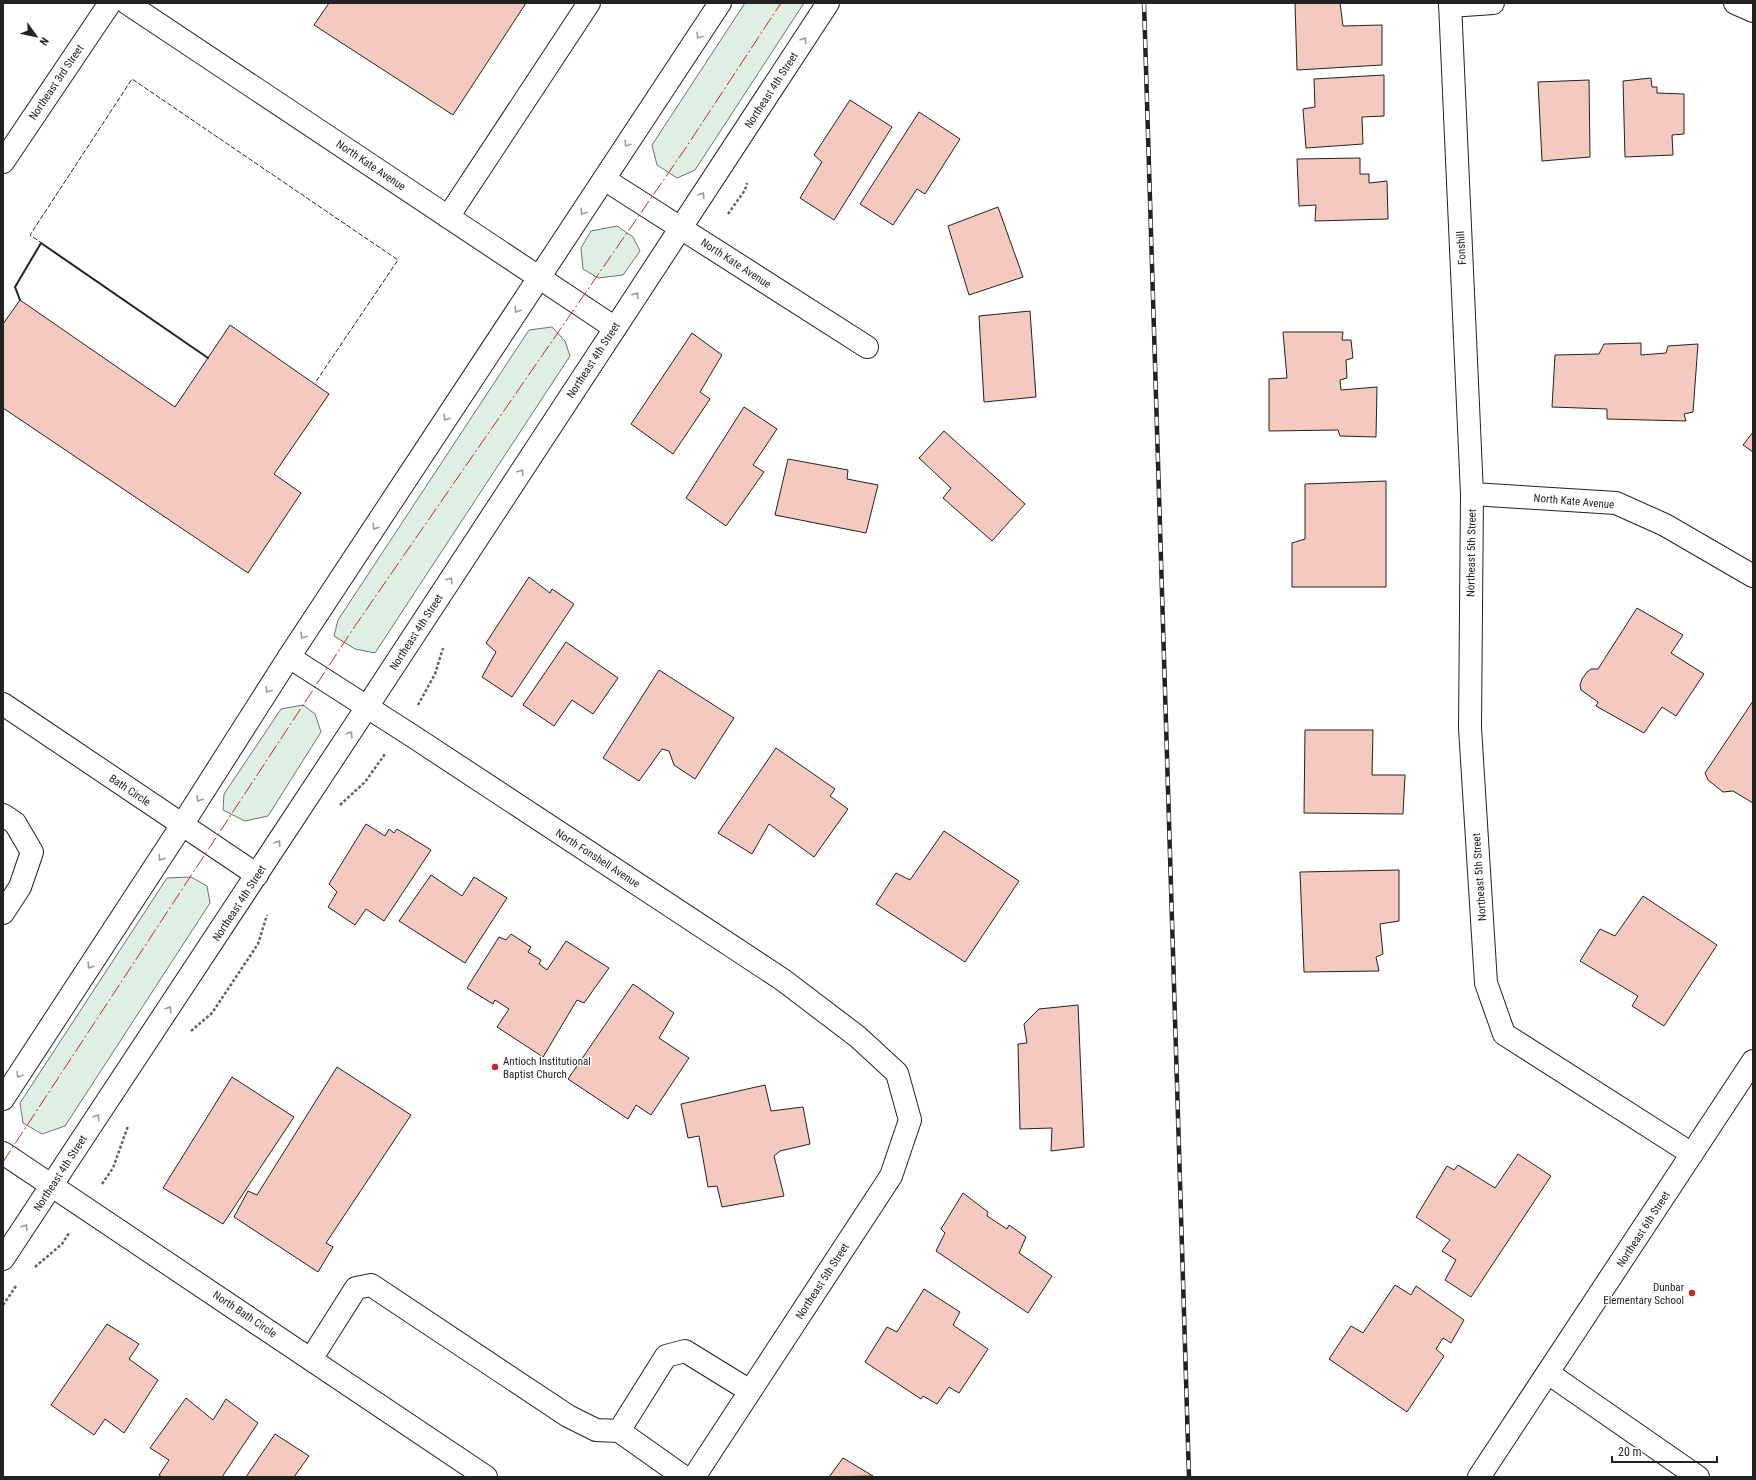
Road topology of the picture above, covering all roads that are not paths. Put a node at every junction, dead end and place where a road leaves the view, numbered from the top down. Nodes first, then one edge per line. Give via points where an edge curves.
1 (110, 3) edge
2 (127, 3) edge
3 (590, 3) edge
4 (720, 3) edge
5 (828, 3) edge
6 (1493, 3) edge
7 (1735, 3) edge
8 (1450, 5) edge
9 (1753, 11) edge
10 (3, 162) edge
11 (604, 179) junction
12 (448, 217) junction
13 (681, 228) junction
14 (539, 277) junction
15 (615, 328) junction
16 (867, 347) dead end
17 (1472, 494) junction
18 (1753, 576) edge
19 (289, 657) junction
20 (3, 704) edge
21 (368, 707) junction
22 (3, 815) edge
23 (182, 825) junction
24 (257, 875) junction
25 (3, 913) edge
26 (1753, 1062) edge
27 (897, 1073) joint
28 (3, 1099) edge
29 (3, 1152) edge
30 (1692, 1154) junction
31 (52, 1185) junction
32 (3, 1260) edge
33 (311, 1359) junction
34 (1548, 1373) junction
35 (750, 1391) junction
36 (619, 1431) junction
37 (486, 1477) edge
38 (684, 1477) edge
39 (694, 1477) edge
40 (1480, 1477) edge
41 (1698, 1477) edge

1 - 10 street, Northeast 3rd Street
2 - 12 street, North Kate Avenue
3 - 12 street
4 -> 11 street
13 -> 5 street, Northeast 4th Street
6 - 8 street
7 - 9 street
8 - 17 street, Fonshill
11 - 13 street, North Kate Avenue
11 -> 14 street
12 - 14 street, North Kate Avenue
15 -> 13 street, Northeast 4th Street
13 - 16 street, North Kate Avenue
14 - 15 street, North Kate Avenue
14 -> 19 street
21 -> 15 street, Northeast 4th Street
17 - 18 street, North Kate Avenue via 1616,503 1665,525
17 - 30 street, Northeast 5th Street via 1470,728 1486,983 1504,1034
19 - 21 street, North Fonshell Avenue
19 -> 23 street
20 - 23 street, Bath Circle
24 -> 21 street, Northeast 4th Street
21 - 27 street, North Fonshell Avenue via 782,980 858,1037
22 - 25 street via 15,823 32,852 20,887
23 - 24 street, Bath Circle
23 -> 28 street
31 -> 24 street, Northeast 4th Street
26 - 30 street, Northeast 6th Street
27 - 35 street, Northeast 5th Street via 910,1120 891,1176
29 - 31 street, North Bath Circle
30 - 34 street, Northeast 6th Street
32 -> 31 street, Northeast 4th Street
31 - 33 street, North Bath Circle
33 - 36 street via 356,1288 370,1285 568,1416 596,1430
33 - 37 street, North Bath Circle
34 - 40 street, Northeast 6th Street
34 - 41 street
35 - 36 street via 686,1351 666,1356
35 - 39 street, Northeast 5th Street
36 - 38 street

